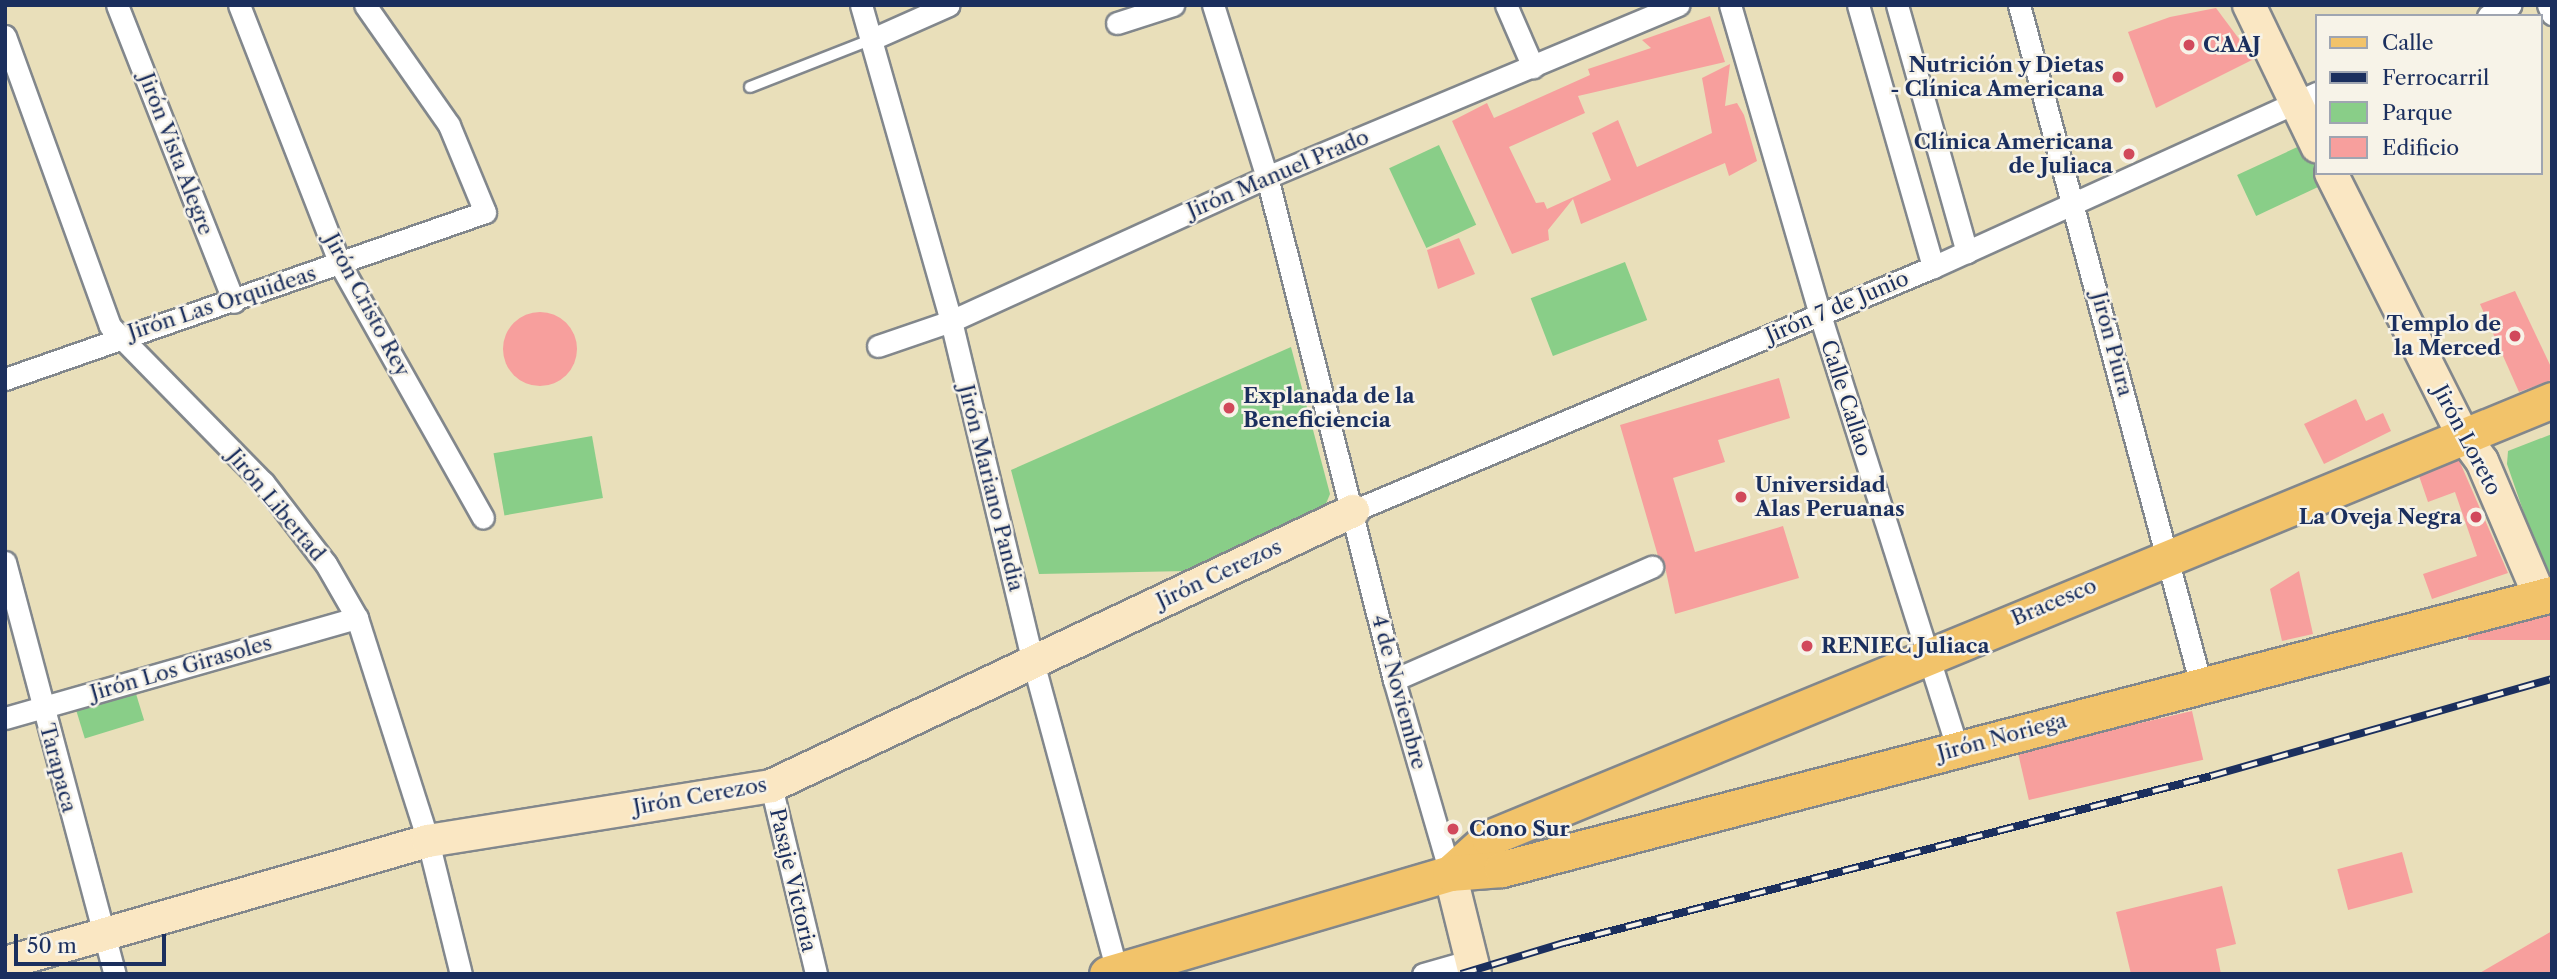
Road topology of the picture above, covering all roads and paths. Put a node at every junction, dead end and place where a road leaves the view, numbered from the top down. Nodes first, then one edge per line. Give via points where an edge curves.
1 (117, 5) edge
2 (239, 5) edge
3 (365, 5) edge
4 (861, 5) edge
5 (949, 5) edge
6 (1173, 5) edge
7 (1213, 5) edge
8 (1507, 5) edge
9 (1679, 5) edge
10 (1730, 5) edge
11 (1858, 5) edge
12 (1897, 5) edge
13 (2019, 5) edge
14 (2249, 5) edge
15 (2511, 5) edge
16 (2548, 5) edge
17 (2492, 14) edge
18 (2552, 14) edge
19 (1117, 23) dead end
20 (5, 36) edge
21 (870, 40) junction
22 (1533, 67) junction
23 (750, 87) dead end
24 (2306, 98) edge
25 (2316, 142) edge
26 (2332, 175) edge
27 (1267, 177) junction
28 (2076, 204) junction
29 (1967, 252) junction
30 (340, 264) junction
31 (1933, 267) junction
32 (234, 303) junction
33 (1820, 315) junction
34 (951, 321) junction
35 (118, 337) junction
36 (878, 346) dead end
37 (5, 379) edge
38 (2552, 400) edge
39 (2463, 435) junction
40 (1353, 511) junction
41 (483, 518) dead end
42 (2167, 555) junction
43 (5, 562) edge
44 (1652, 567) dead end
45 (2546, 596) edge
46 (356, 618) junction
47 (1927, 655) junction
48 (1033, 662) junction
49 (1394, 680) junction
50 (2201, 685) junction
51 (41, 708) junction
52 (5, 718) edge
53 (1958, 749) junction
54 (771, 786) junction
55 (428, 841) junction
56 (1450, 873) junction
57 (104, 934) junction
58 (5, 963) edge
59 (1473, 967) edge
60 (1114, 973) edge
61 (115, 974) edge
62 (461, 974) edge
63 (816, 974) edge
64 (1423, 974) edge

1 - 32 street, Jirón Vista Alegre
2 - 30 street, Jirón Cristo Rey
3 - 30 street, Jirón Las Orquideas via 449,125 485,212
4 - 21 street, Jirón Mariano Pandia
5 - 21 street
6 - 19 street
7 - 27 street, 4 de Noviembre
8 - 22 street
9 - 22 street, Jirón Manuel Prado
10 - 33 street, Calle Callao
11 - 31 street
12 - 29 street
13 - 28 street, Jirón Piura
14 - 24 street
15 - 17 street
16 - 18 street
20 - 35 street, Jirón Libertad via 94,293
21 - 23 lane
21 - 34 street, Jirón Mariano Pandia
22 - 27 street, Jirón Manuel Prado
24 - 25 street
24 - 28 street, Jirón 7 de Junio
26 - 39 street, Jirón Loreto
27 - 34 street, Jirón Manuel Prado
27 - 40 street, 4 de Noviembre
28 - 29 street, Jirón 7 de Junio
28 - 42 street, Jirón Piura
29 - 31 street, Jirón 7 de Junio
30 - 32 street, Jirón Las Orquideas
30 - 41 street, Jirón Cristo Rey
31 - 33 street, Jirón 7 de Junio
32 - 35 street, Jirón Las Orquideas
33 - 40 street, Jirón 7 de Junio
33 - 47 street, Calle Callao
34 - 36 street, Jirón Manuel Prado
34 - 48 street, Jirón Mariano Pandia
35 - 37 street, Jirón Las Orquideas
35 - 46 street, Jirón Libertad via 262,482 326,564
38 - 39 main road, Bracesco
39 - 42 main road, Bracesco
39 - 45 street, Jirón Loreto via 2482,461
40 - 48 street, Jirón Cerezos
40 - 49 street, 4 de Noviembre
42 - 47 main road, Bracesco
42 - 50 street, Jirón Piura
43 - 51 street, Tarapaca
44 - 49 street
45 - 50 main road, Jirón Noriega
46 - 51 street, Jirón Los Girasoles
46 - 55 street, Jirón Libertad
47 - 53 street, Calle Callao
47 - 56 main road, Bracesco via 1489,838
48 - 54 street, Jirón Cerezos
48 - 60 street, Jirón Mariano Pandia
49 - 56 street, 4 de Noviembre
50 - 53 main road, Jirón Noriega
51 - 52 street, Jirón Los Girasoles
51 - 57 street, Tarapaca
53 - 56 main road, Jirón Noriega via 1502,869
54 - 55 street, Jirón Cerezos
54 - 63 street, Pasaje Victoria
55 - 57 street, Jirón Cerezos
55 - 62 street, Jirón Libertad
56 - 59 street
56 - 60 main road
57 - 58 street, Jirón Cerezos
57 - 61 street, Tarapaca
59 - 64 street

